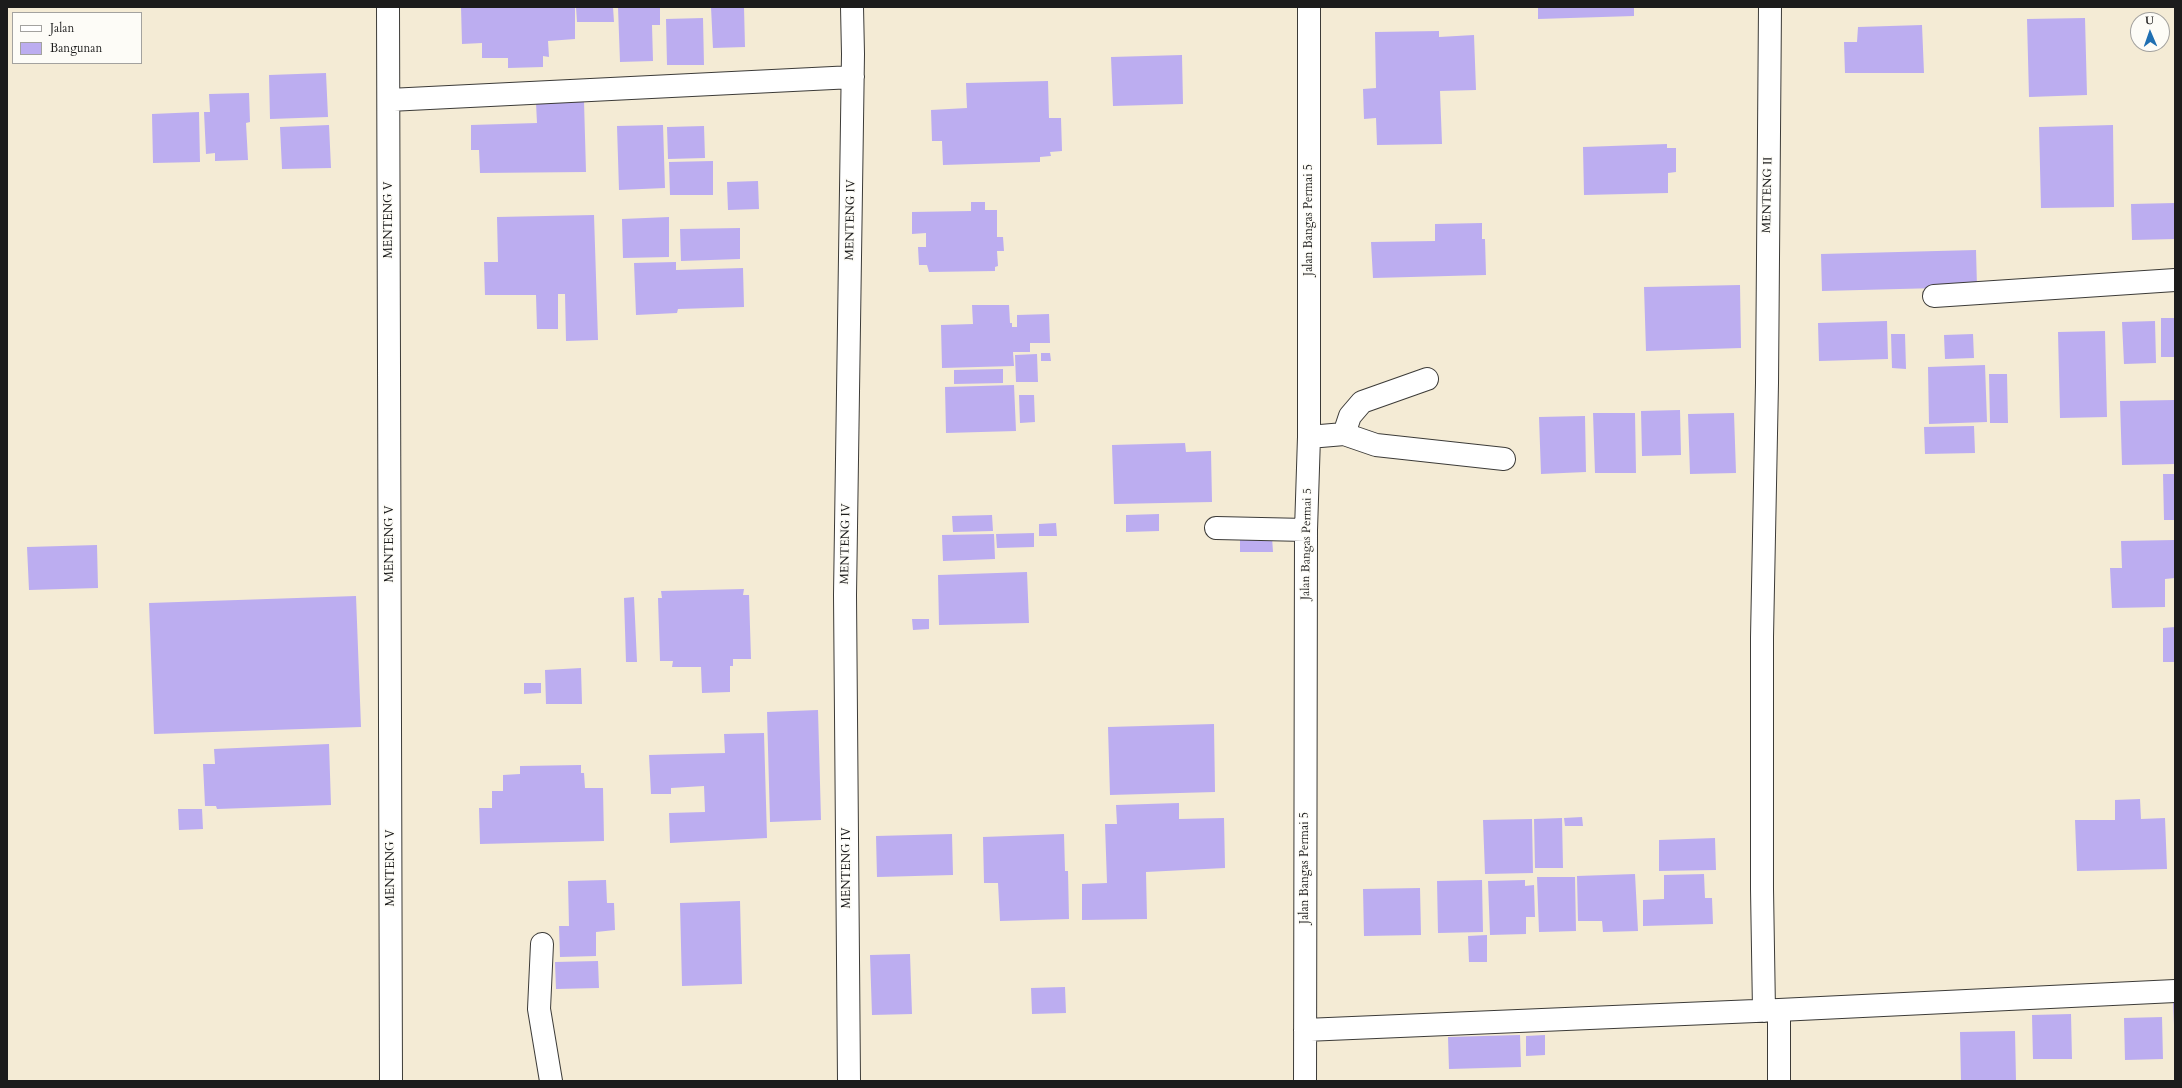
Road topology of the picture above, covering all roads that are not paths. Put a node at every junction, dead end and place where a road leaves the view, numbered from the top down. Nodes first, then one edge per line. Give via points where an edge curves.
1 (388, 7) edge
2 (852, 7) edge
3 (1309, 7) edge
4 (1770, 7) edge
5 (853, 77) junction
6 (389, 100) junction
7 (2175, 280) edge
8 (1934, 296) dead end
9 (1427, 380) dead end
10 (1344, 434) junction
11 (1309, 437) junction
12 (1504, 459) dead end
13 (1216, 528) dead end
14 (1306, 530) junction
15 (542, 944) dead end
16 (2175, 991) edge
17 (1772, 1010) junction
18 (1305, 1030) junction
19 (392, 1081) edge
20 (551, 1081) edge
21 (849, 1081) edge
22 (1304, 1081) edge
23 (1779, 1081) edge

1 - 6 street, MENTENG V
2 - 5 street, MENTENG IV
3 - 11 street, Jalan Bangas Permai 5
4 - 17 street, MENTENG II via 1762,636 1762,889
5 - 6 street
5 - 21 street, MENTENG IV via 845,595
6 - 19 street, MENTENG V
7 - 8 street
9 - 10 street via 1362,402 1350,416
10 - 11 street
10 - 12 street via 1376,445
11 - 14 street, Jalan Bangas Permai 5
13 - 14 street
14 - 18 street, Jalan Bangas Permai 5
15 - 20 street via 539,1009
16 - 17 street
17 - 18 street
17 - 23 street, MENTENG II
18 - 22 street, Jalan Bangas Permai 5

